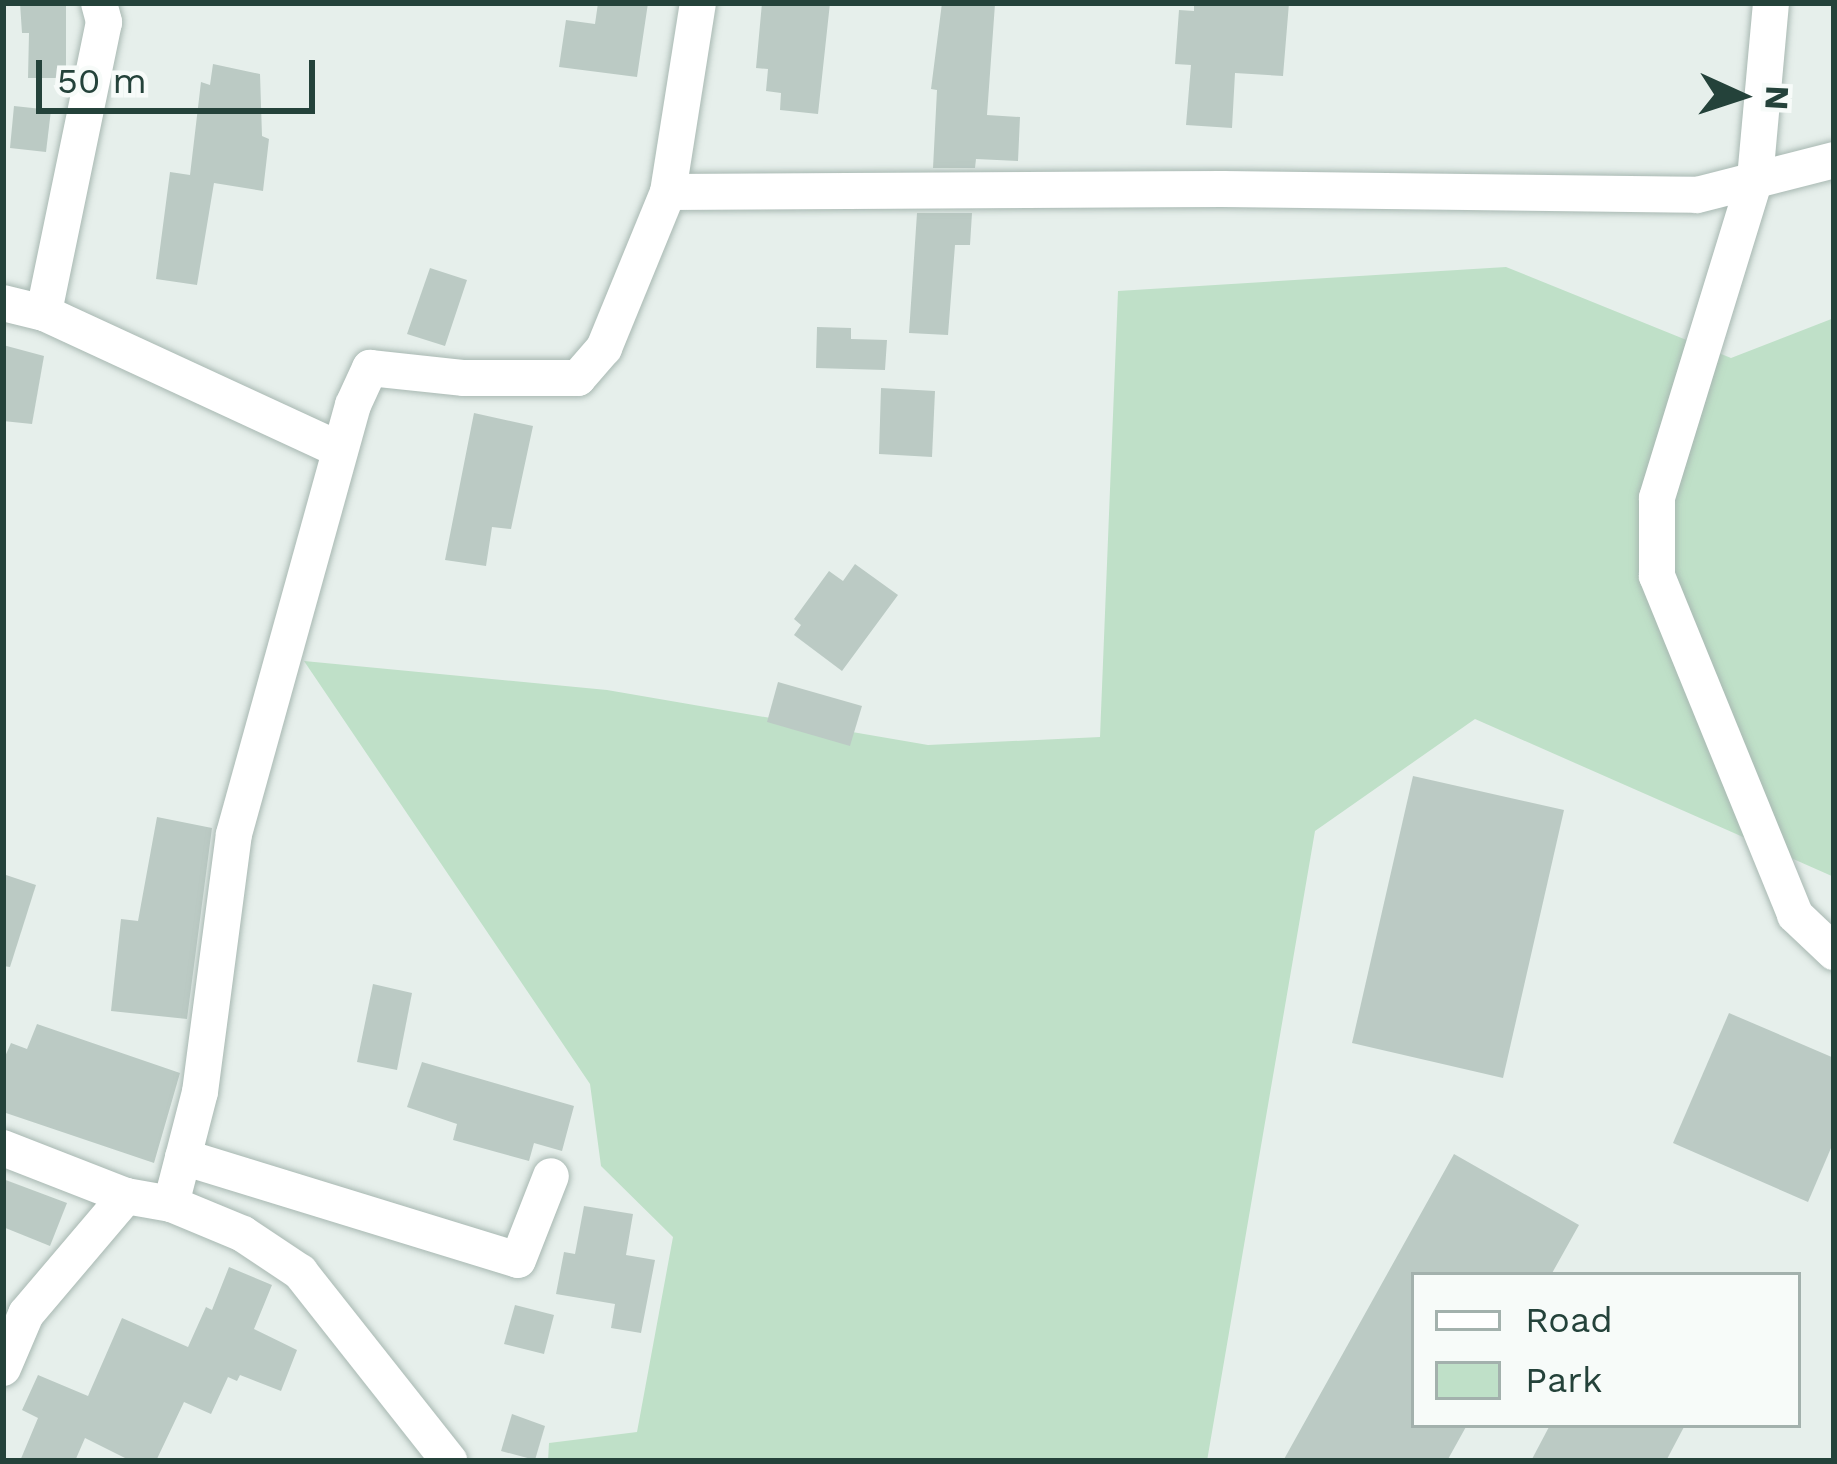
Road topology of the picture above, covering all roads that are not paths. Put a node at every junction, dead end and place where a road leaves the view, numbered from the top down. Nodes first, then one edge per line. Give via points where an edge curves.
1 (99, 3) edge
2 (698, 3) edge
3 (1772, 3) edge
4 (1834, 160) edge
5 (1755, 179) junction
6 (668, 192) junction
7 (3, 303) edge
8 (44, 313) junction
9 (339, 449) junction
10 (1834, 952) edge
11 (3, 1148) edge
12 (183, 1157) junction
13 (550, 1176) dead end
14 (126, 1196) junction
15 (171, 1204) junction
16 (15, 1309) edge
17 (3, 1368) edge
18 (449, 1461) edge

1 - 8 street via 104,22
2 - 6 street
3 - 5 street
4 - 5 street
5 - 6 street via 1697,195
5 - 10 street via 1657,498 1657,576 1796,914
6 - 9 street via 604,348 578,379 370,368
7 - 8 street
8 - 9 street
9 - 12 street via 234,834 200,1092
11 - 14 street
12 - 13 street via 518,1260
12 - 15 street
14 - 15 street
14 - 16 street
15 - 18 street via 243,1234 300,1272
16 - 17 street

